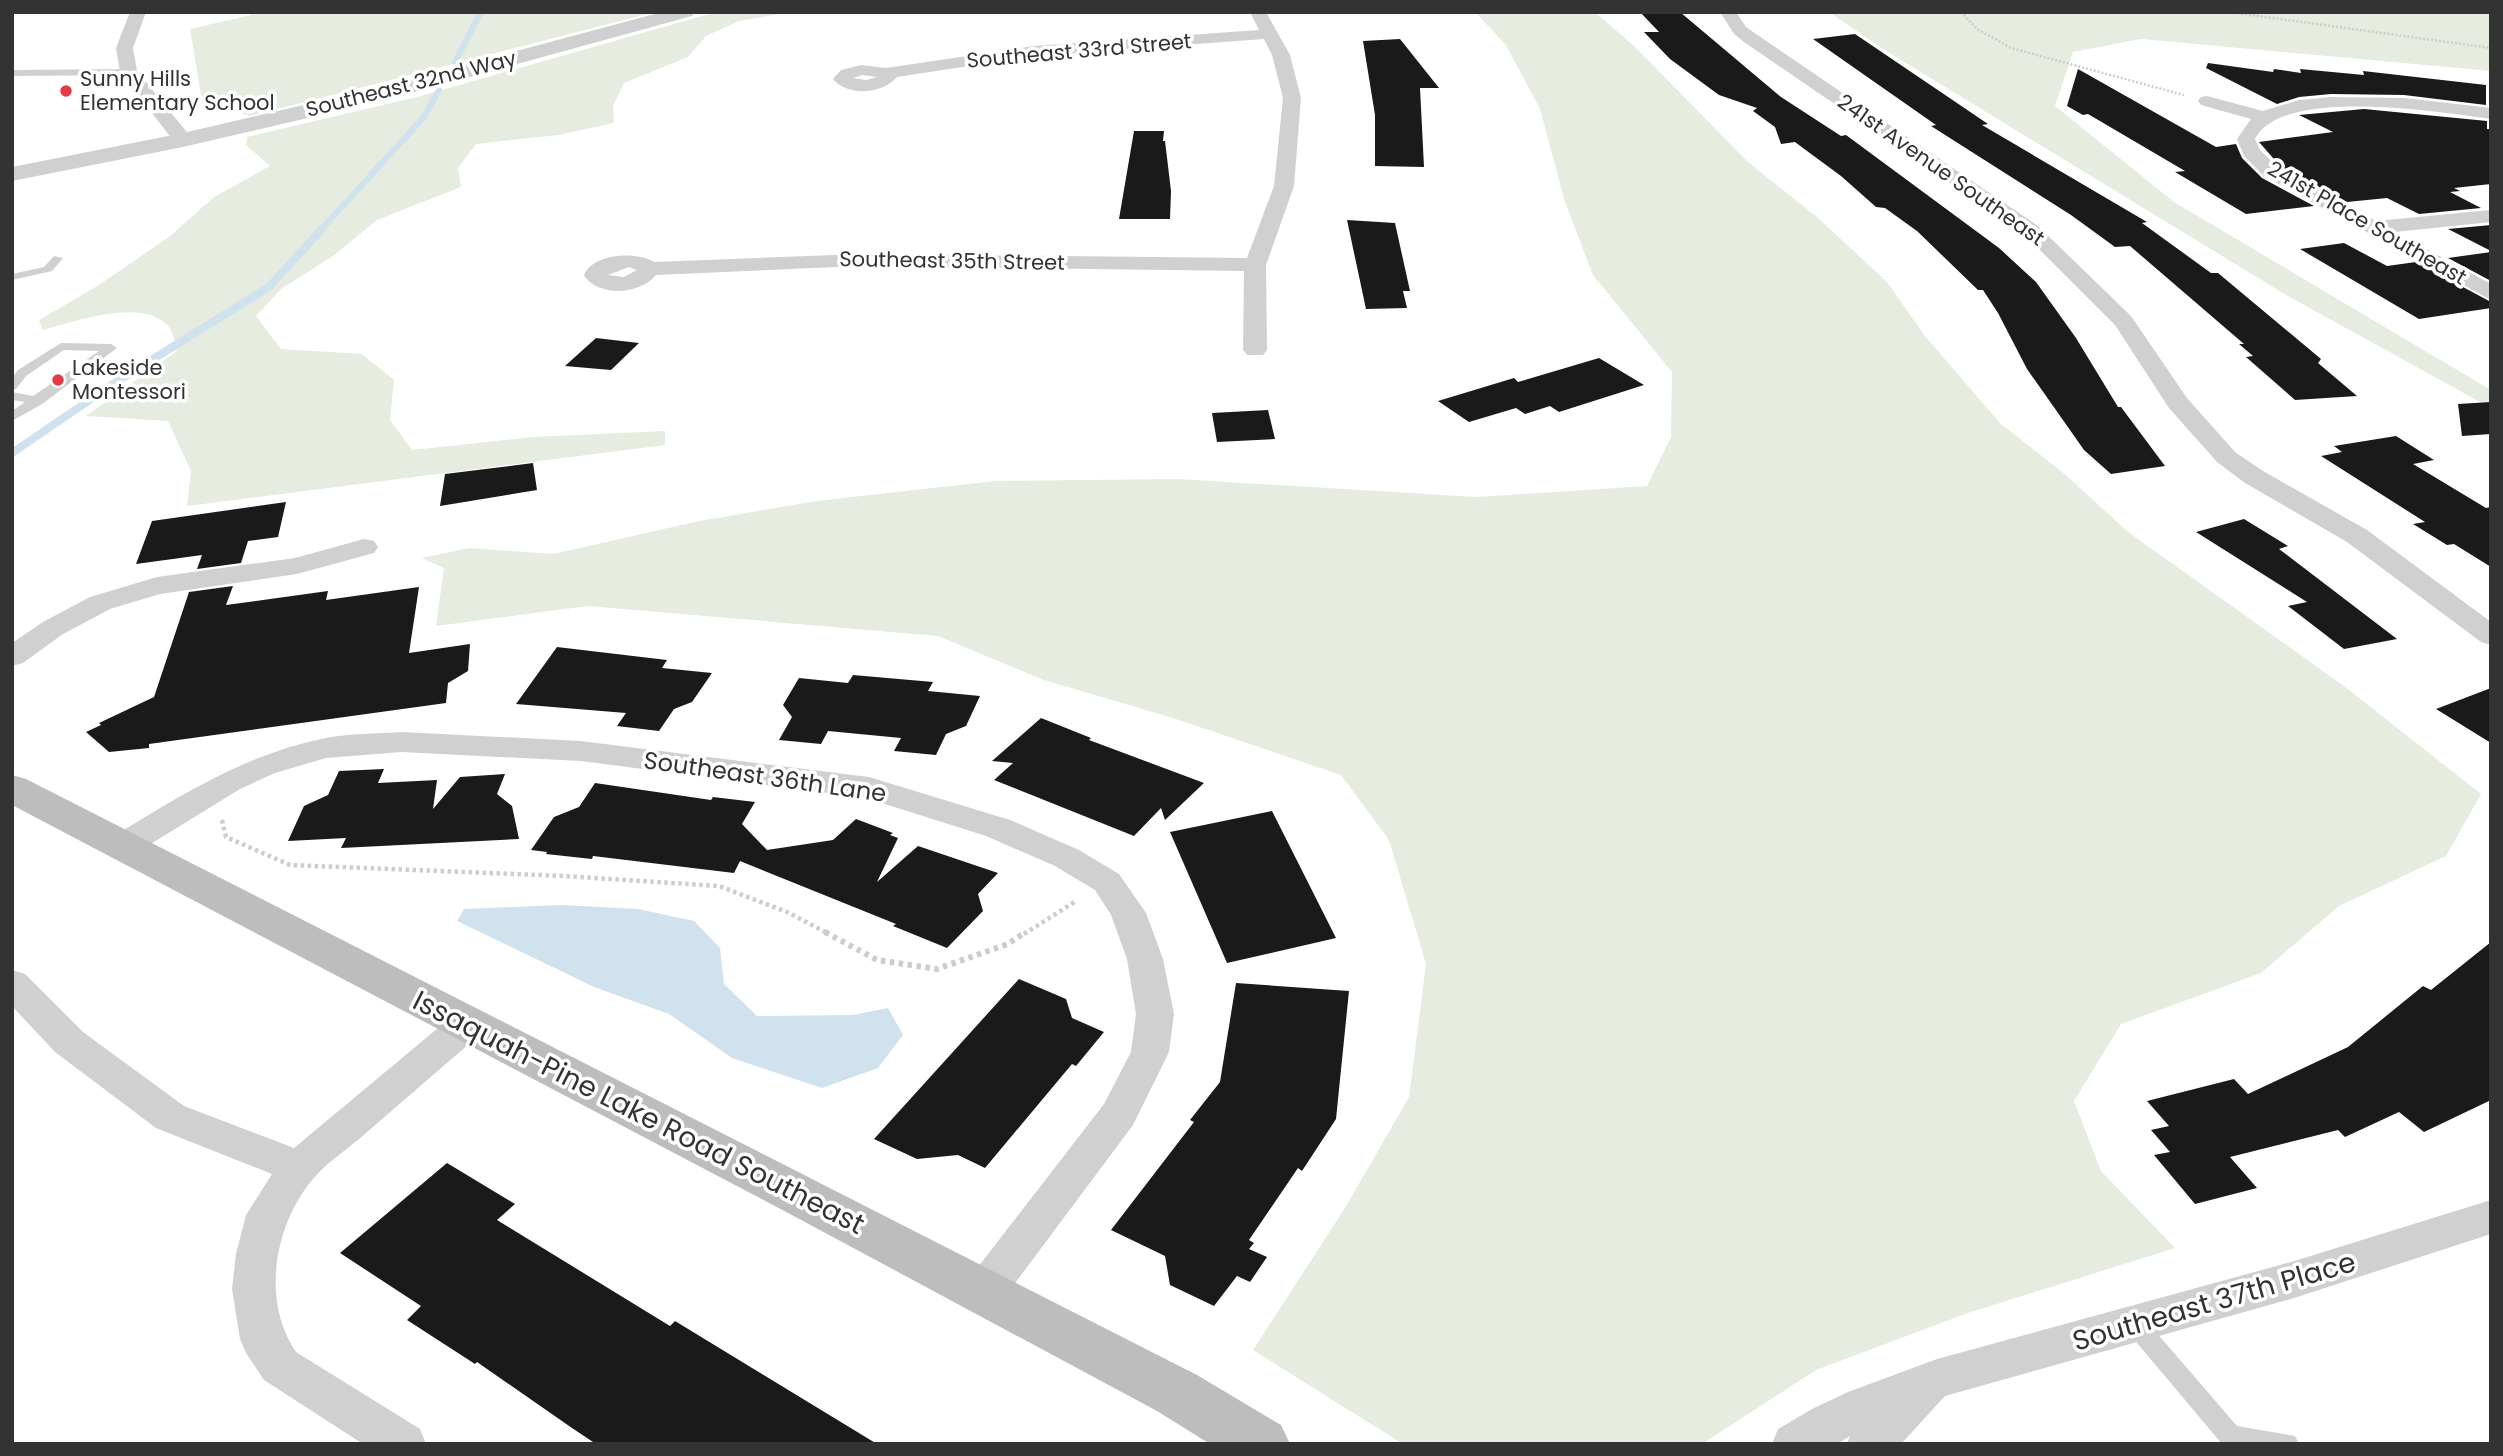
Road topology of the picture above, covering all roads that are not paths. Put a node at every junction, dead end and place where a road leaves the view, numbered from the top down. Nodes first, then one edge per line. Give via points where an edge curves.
1 (138, 12) edge
2 (685, 12) edge
3 (1258, 12) edge
4 (1728, 12) edge
5 (1271, 34) junction
6 (56, 72) junction
7 (129, 72) junction
8 (12, 73) edge
9 (887, 73) dead end
10 (12, 82) edge
11 (2207, 101) road end
12 (2491, 114) edge
13 (2267, 116) junction
14 (183, 140) junction
15 (12, 174) edge
16 (2491, 216) edge
17 (2371, 228) junction
18 (58, 258) dead end
19 (1255, 265) junction
20 (649, 269) dead end
21 (12, 277) edge
22 (2491, 293) edge
23 (1255, 350) dead end
24 (12, 386) edge
25 (12, 396) edge
26 (38, 401) junction
27 (12, 417) edge
28 (364, 547) dead end
29 (2491, 636) edge
30 (12, 657) edge
31 (12, 788) edge
32 (124, 845) junction
33 (12, 983) edge
34 (469, 1023) junction
35 (299, 1167) junction
36 (2491, 1217) edge
37 (983, 1293) junction
38 (2135, 1324) junction
39 (1935, 1378) junction
40 (2233, 1440) edge
41 (403, 1444) edge
42 (1261, 1444) edge
43 (1795, 1444) edge
44 (1870, 1444) edge
45 (2287, 1444) edge

1 - 7 street via 122,51
2 - 14 street, Southeast 32nd Way via 390,92
3 - 5 street
4 - 29 street, 241st Avenue Southeast via 1750,38 2032,230 2123,321 2178,402 2226,457 2357,536
5 - 9 street, Southeast 33rd Street via 1034,51
5 - 19 street via 1292,98 1284,186
6 - 7 lane
6 - 8 lane
6 - 10 lane
7 - 14 street
11 - 13 street
12 - 13 street via 2361,101 2314,104
13 - 17 street, 241st Place Southeast via 2254,124 2246,139 2257,159 2297,188
14 - 15 street, Southeast 32nd Way
16 - 17 street
17 - 22 street, 241st Place Southeast
18 - 21 lane via 48,269
19 - 20 street, Southeast 35th Street via 860,260
19 - 23 street
24 - 26 lane via 22,373 61,346 111,348
25 - 26 lane
26 - 27 lane
28 - 30 street via 297,566 157,586 100,603
31 - 32 main road, Issaquah-Pine Lake Road Southeast
32 - 34 main road, Issaquah-Pine Lake Road Southeast
32 - 37 street, Southeast 36th Lane via 228,782 288,757 324,748 402,742 581,751 870,788 998,828 1067,858 1107,882 1128,913 1145,959 1155,1014 1150,1052 1119,1114
33 - 35 street via 69,1042 170,1117
34 - 35 street
34 - 37 main road, Issaquah-Pine Lake Road Southeast
35 - 41 street via 267,1215 257,1254 254,1289 262,1339 280,1366
36 - 38 street, Southeast 37th Place
37 - 42 main road, Issaquah-Pine Lake Road Southeast via 1177,1393
38 - 39 street, Southeast 37th Place
38 - 40 lane
39 - 43 street, Southeast 37th Place via 1863,1405
39 - 44 street
40 - 45 lane

